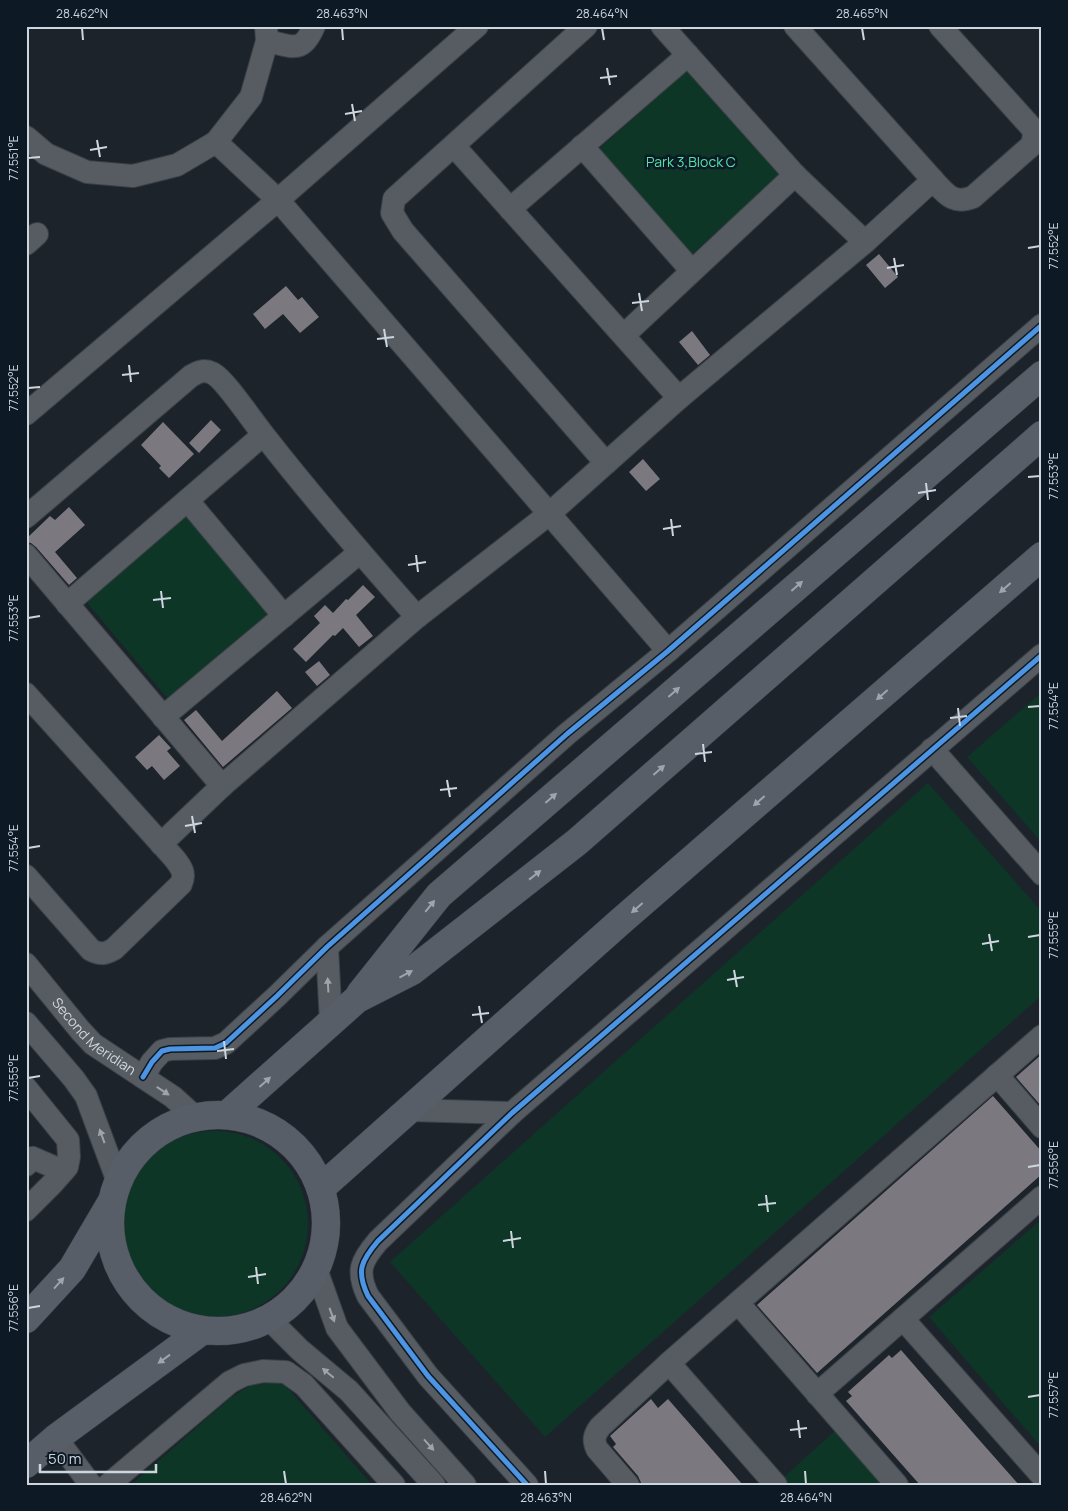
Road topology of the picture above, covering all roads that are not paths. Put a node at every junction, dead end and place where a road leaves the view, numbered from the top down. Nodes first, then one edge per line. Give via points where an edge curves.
1 (314, 26) edge
2 (478, 26) edge
3 (586, 26) edge
4 (662, 26) edge
5 (795, 26) edge
6 (940, 26) edge
7 (266, 34) edge
8 (688, 55) junction
9 (26, 137) edge
10 (216, 142) junction
11 (454, 146) junction
12 (582, 146) junction
13 (795, 175) junction
14 (933, 180) junction
15 (278, 200) junction
16 (510, 209) junction
17 (865, 242) junction
18 (691, 270) junction
19 (1042, 325) edge
20 (624, 335) junction
21 (1042, 375) edge
22 (679, 398) junction
23 (26, 414) edge
24 (264, 435) junction
25 (1042, 435) edge
26 (606, 463) junction
27 (188, 501) junction
28 (550, 514) junction
29 (26, 517) edge
30 (360, 552) junction
31 (26, 555) edge
32 (1042, 556) edge
33 (67, 604) junction
34 (284, 616) junction
35 (417, 617) junction
36 (668, 651) junction
37 (1042, 655) edge
38 (26, 694) edge
39 (163, 717) junction
40 (932, 749) junction
41 (222, 786) junction
42 (161, 844) junction
43 (1042, 874) edge
44 (26, 876) edge
45 (327, 947) junction
46 (26, 964) edge
47 (356, 999) junction
48 (26, 1023) edge
49 (331, 1023) junction
50 (1042, 1036) edge
51 (997, 1075) junction
52 (143, 1077) junction
53 (26, 1088) edge
54 (409, 1110) junction
55 (512, 1113) junction
56 (228, 1114) junction
57 (195, 1117) junction
58 (1042, 1127) edge
59 (26, 1165) edge
60 (63, 1171) junction
61 (321, 1188) junction
62 (116, 1191) junction
63 (1042, 1197) edge
64 (26, 1210) edge
65 (316, 1269) junction
66 (738, 1303) junction
67 (30, 1313) edge
68 (268, 1318) junction
69 (903, 1319) junction
70 (203, 1330) junction
71 (669, 1364) junction
72 (349, 1391) junction
73 (818, 1394) junction
74 (347, 1434) junction
75 (56, 1438) junction
76 (26, 1464) edge
77 (1042, 1476) edge
78 (91, 1485) edge
79 (108, 1485) edge
80 (394, 1485) edge
81 (434, 1485) edge
82 (465, 1485) edge
83 (527, 1485) edge
84 (628, 1485) edge
85 (776, 1485) edge
86 (897, 1485) edge

1 - 7 street via 301,46 294,47
2 - 15 street
3 - 11 street
4 - 8 street
5 - 14 street
6 - 14 street via 1032,128 1034,135 1032,145 973,197 964,201 951,198
7 - 10 street via 251,97
8 - 12 street
8 - 13 street
9 - 10 street via 46,154 87,172 132,176 177,165
10 - 15 street
11 - 16 street
11 - 26 street via 394,199 392,213 403,231
12 - 16 street
12 - 18 street
13 - 17 street
13 - 18 street
14 - 17 street
15 - 23 street
15 - 28 street
16 - 20 street
17 - 22 street
18 - 20 street
19 - 36 street
20 - 22 street
47 -> 21 main road via 439,895
22 - 26 street
24 - 27 street
24 - 29 street via 222,380 212,373 200,371
24 - 30 street
47 -> 25 main road via 412,971 577,842
26 - 28 street
27 - 33 street
27 - 34 street
28 - 35 street
28 - 36 street
30 - 34 street
30 - 35 street
31 - 33 street
32 -> 54 main road
33 - 39 street
34 - 39 street
35 - 41 street
36 - 45 street via 566,734
37 - 40 street
38 - 42 street
39 - 41 street
40 - 43 street
40 - 55 street
41 - 42 street
42 - 44 street via 182,868 184,877 181,884 106,953 91,950
49 -> 45 street
45 - 52 street via 226,1043 215,1048 162,1051
46 - 52 street, Second Meridian via 93,1044
47 - 49 main road
62 -> 48 street via 86,1096
56 -> 49 main road
50 - 51 street
51 - 58 street
51 - 66 street
52 -> 57 street, Second Meridian
53 - 60 street via 68,1140 69,1157
54 - 55 street
54 - 61 main road
55 - 83 street via 378,1241 361,1269 362,1283 368,1296 428,1376
56 - 57 main road
56 - 61 main road via 255,1121 280,1133 308,1162
57 - 62 main road via 155,1134 141,1147 124,1169
59 - 60 street via 33,1158
60 - 64 street
61 - 65 main road via 326,1215 324,1245
67 -> 62 main road via 72,1268
62 - 70 main road via 111,1238 122,1270 139,1298 161,1317
63 - 69 street
65 - 68 main road via 293,1302
65 -> 82 street via 337,1328 400,1412
66 - 71 street
66 - 73 street
68 - 70 main road via 248,1327
72 -> 68 street
69 - 73 street
69 - 77 street
70 -> 75 main road
71 - 84 street via 595,1434 597,1449
71 - 85 street
72 - 74 street
72 - 81 street
73 - 86 street
74 - 79 street via 304,1385 286,1372 263,1371 244,1375 230,1382
74 - 80 street
75 - 76 main road
75 - 78 street

